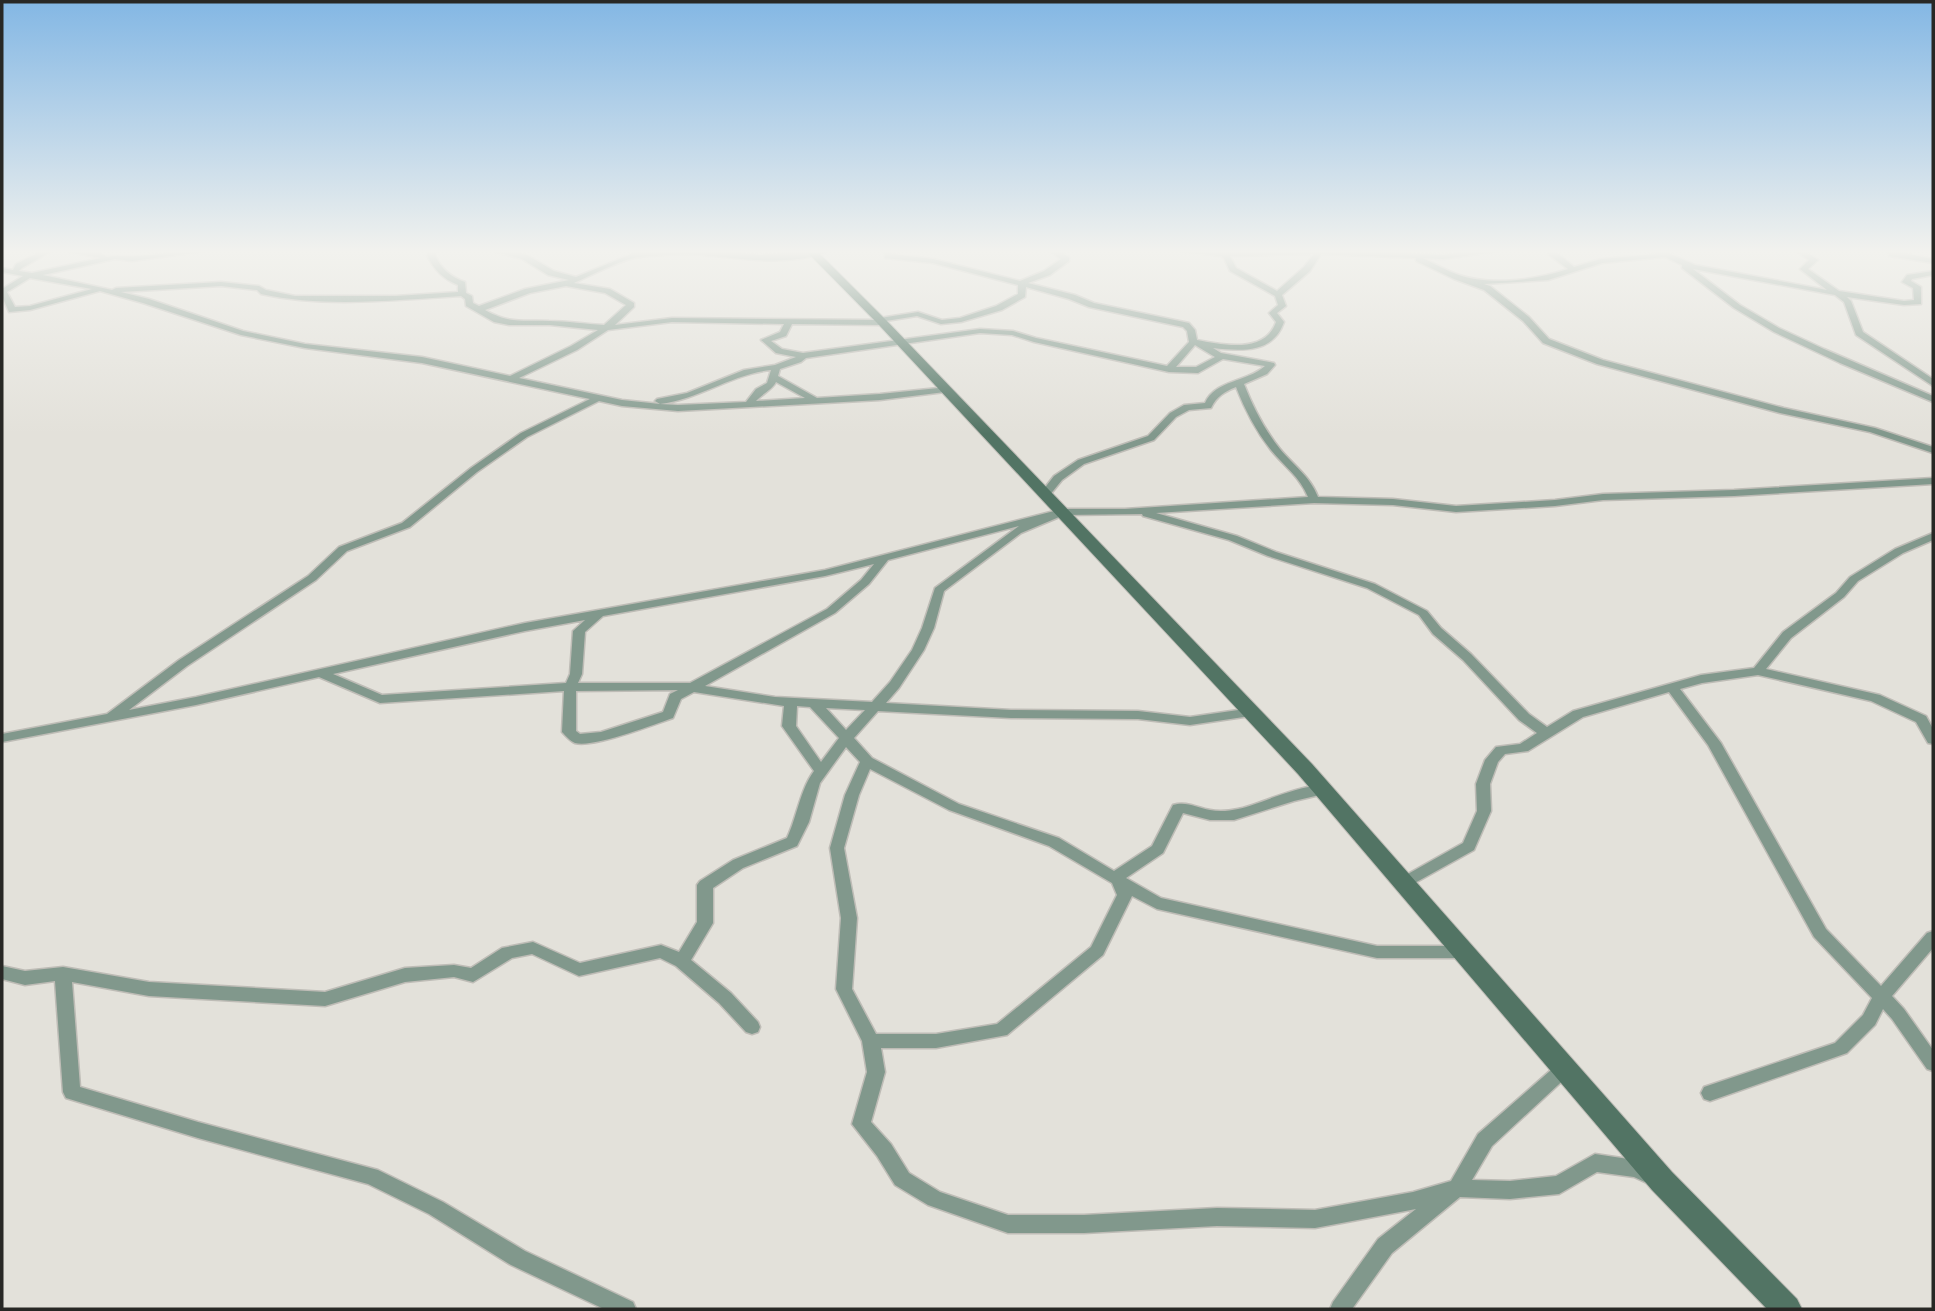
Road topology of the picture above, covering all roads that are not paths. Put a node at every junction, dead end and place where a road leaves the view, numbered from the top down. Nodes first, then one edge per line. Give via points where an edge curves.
1 (176, 311) edge
2 (483, 311) edge
3 (625, 311) edge
4 (872, 311) edge
5 (989, 311) edge
6 (1121, 311) edge
7 (1275, 311) edge
8 (1516, 311) edge
9 (1744, 311) edge
10 (1851, 311) edge
11 (882, 322) junction
12 (788, 323) junction
13 (607, 328) junction
14 (900, 341) junction
15 (1197, 343) junction
16 (1262, 344) junction
17 (803, 356) junction
18 (1219, 356) junction
19 (1169, 369) junction
20 (775, 372) junction
21 (509, 380) junction
22 (1239, 383) junction
23 (1933, 383) edge
24 (945, 389) junction
25 (596, 398) junction
26 (1933, 399) edge
27 (815, 400) junction
28 (622, 403) junction
29 (750, 403) junction
30 (1933, 450) edge
31 (1933, 481) edge
32 (1045, 494) junction
33 (1314, 500) junction
34 (1065, 515) junction
35 (1933, 536) edge
36 (884, 558) junction
37 (600, 613) junction
38 (1758, 671) junction
39 (319, 673) junction
40 (570, 687) junction
41 (692, 687) junction
42 (1672, 688) junction
43 (791, 702) junction
44 (814, 703) junction
45 (874, 706) junction
46 (1252, 712) junction
47 (109, 718) junction
48 (1548, 734) junction
49 (2, 738) edge
50 (846, 738) junction
51 (1933, 740) edge
52 (867, 761) junction
53 (821, 771) junction
54 (1323, 790) junction
55 (1116, 877) junction
56 (1404, 883) junction
57 (1933, 937) edge
58 (1464, 952) junction
59 (682, 961) junction
60 (2, 972) edge
61 (63, 974) junction
62 (1881, 997) junction
63 (752, 1027) dead end
64 (871, 1041) junction
65 (1933, 1064) edge
66 (1565, 1068) junction
67 (1710, 1093) dead end
68 (1662, 1181) junction
69 (1457, 1188) junction
70 (626, 1309) edge
71 (1340, 1309) edge
72 (1787, 1309) edge

1 - 21 street via 241,333 304,346 422,360
2 - 13 street via 509,323
3 - 13 street
4 - 11 main road
5 - 11 street via 961,320 941,322 918,314
6 - 15 street via 1186,325
7 - 16 street via 1280,322 1276,335
8 - 30 street via 1546,341 1566,350
9 - 26 street via 1817,350
10 - 23 street via 1859,333
11 - 12 street
11 - 14 main road
12 - 13 street via 672,320
12 - 17 street via 783,334 765,340 779,351
13 - 21 street
14 - 17 street
14 - 19 street via 998,331
14 - 24 main road
15 - 16 street
15 - 18 street
15 - 19 street
16 - 18 street via 1254,350
17 - 20 street
18 - 19 street via 1198,370
18 - 22 street via 1270,365 1254,379
20 - 27 street
20 - 28 street via 742,374 670,400
20 - 29 street via 771,384
21 - 25 street
22 - 32 street via 1214,394 1208,406 1173,415 1151,438 1081,462
22 - 33 street via 1251,404 1251,415 1276,451 1308,481
24 - 27 street
24 - 32 main road
25 - 28 street
25 - 47 street via 524,435 406,525 342,549 312,578
27 - 29 street
28 - 29 street via 678,408
31 - 33 street via 1456,509
32 - 34 main road
33 - 34 street
34 - 36 street
34 - 45 street via 1017,531 939,590 918,650 895,685
34 - 46 main road
34 - 48 street via 1142,513 1233,538 1371,586 1423,613 1524,717
35 - 38 street via 1854,579 1787,635
36 - 37 street via 825,573
36 - 41 street via 831,611
37 - 39 street
37 - 40 street via 579,631 576,674
38 - 42 street
38 - 51 street via 1875,698 1922,719
39 - 40 street via 380,699
39 - 47 street
40 - 41 street
40 - 41 street via 569,732 577,739 668,715 675,697
41 - 43 street
42 - 48 street via 1578,714
42 - 62 street via 1714,743 1820,933
43 - 44 street
43 - 53 street via 789,726
44 - 45 street
44 - 50 street
45 - 46 street via 1138,715 1190,721
45 - 50 street
46 - 54 main road
47 - 49 street
48 - 56 street via 1524,748 1501,750 1483,784 1484,811 1469,846
50 - 52 street
50 - 53 street
52 - 55 street via 954,807 1054,842
52 - 64 street via 837,848 849,918 844,989
53 - 59 street via 792,842 738,864 705,885 705,923
54 - 55 street via 1217,817 1190,807 1178,808 1158,849
54 - 56 main road
55 - 58 street via 1157,902 1377,952
55 - 64 street via 1125,895 1097,951 1000,1030 936,1041
56 - 58 main road
57 - 62 street
58 - 66 main road
59 - 61 street via 661,951 579,970 533,948 508,952 473,975 454,971 405,975 325,999 149,989
59 - 63 street
60 - 61 street via 25,978
61 - 70 street via 72,1092 371,1175 518,1258
62 - 65 street
62 - 67 street via 1870,1020 1841,1048
64 - 69 street via 876,1072 861,1124 902,1179 935,1199 1008,1224 1217,1217 1315,1219
66 - 68 main road
66 - 69 street via 1485,1140
68 - 69 street via 1635,1169 1595,1163 1559,1185 1510,1190
68 - 72 main road
69 - 71 street via 1385,1246

